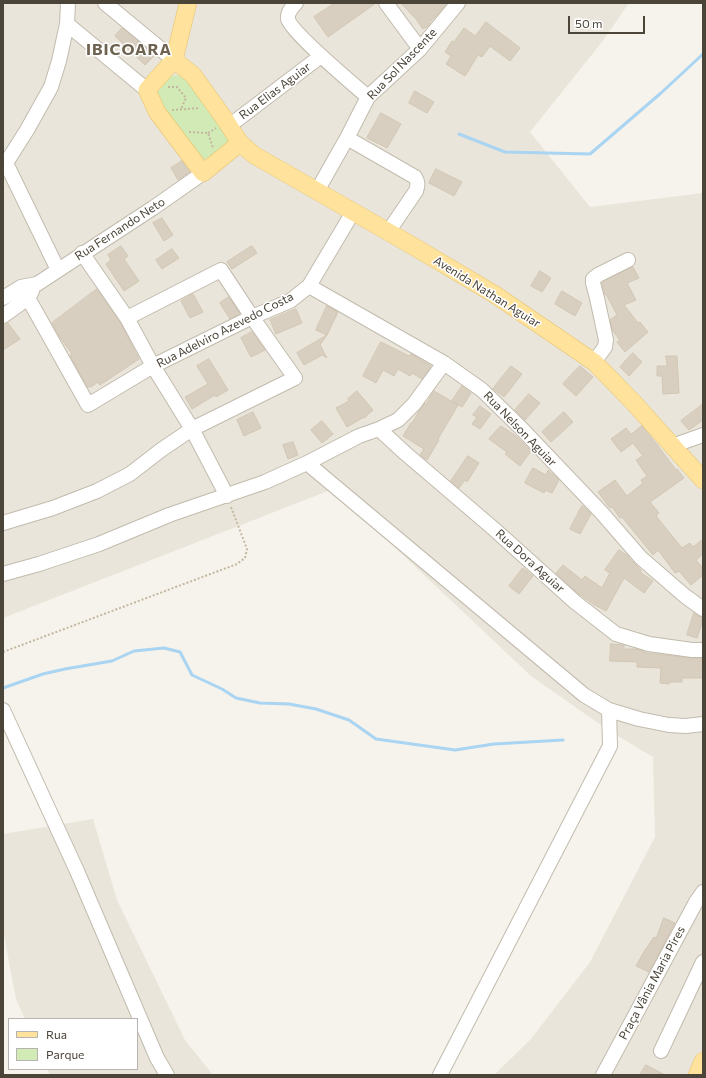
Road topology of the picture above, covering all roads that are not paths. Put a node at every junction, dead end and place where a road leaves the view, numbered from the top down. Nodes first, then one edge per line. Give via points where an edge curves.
1 (68, 3) edge
2 (105, 3) edge
3 (188, 3) edge
4 (296, 3) edge
5 (386, 3) edge
6 (458, 3) edge
7 (67, 24) junction
8 (420, 49) junction
9 (321, 56) junction
10 (174, 60) junction
11 (146, 90) junction
12 (368, 97) junction
13 (230, 126) junction
14 (347, 138) junction
15 (240, 143) junction
16 (4, 165) edge
17 (203, 173) junction
18 (317, 191) junction
19 (353, 212) junction
20 (388, 232) junction
21 (82, 253) junction
22 (628, 260) dead end
23 (58, 270) junction
24 (309, 286) junction
25 (24, 293) junction
26 (3, 298) edge
27 (3, 316) edge
28 (252, 317) junction
29 (127, 318) junction
30 (594, 362) junction
31 (444, 363) junction
32 (153, 366) junction
33 (192, 429) junction
34 (379, 429) junction
35 (703, 435) edge
36 (672, 446) junction
37 (307, 463) junction
38 (703, 480) edge
39 (227, 496) junction
40 (3, 523) edge
41 (3, 574) edge
42 (703, 610) edge
43 (703, 650) edge
44 (3, 710) edge
45 (609, 710) junction
46 (703, 724) edge
47 (703, 892) edge
48 (703, 962) edge
49 (662, 1051) dead end
50 (703, 1061) edge
51 (167, 1075) edge
52 (440, 1075) edge
53 (603, 1075) edge
54 (697, 1075) edge

1 - 7 street
2 - 10 street
3 - 10 main road
4 - 9 street via 289,12 288,19
5 - 8 street
6 - 8 street, Rua Sol Nascente
7 - 11 street
7 - 16 street via 51,88
8 - 12 street, Rua Sol Nascente
9 - 12 street
9 - 13 street, Rua Elias Aguiar
10 - 11 main road
10 - 13 main road, Avenida Nathan Aguiar via 192,75
11 - 17 main road via 157,112
12 - 14 street, Rua Sol Nascente
13 - 15 main road, Avenida Nathan Aguiar
14 - 18 street, Rua Sol Nascente
14 - 20 street via 417,180 416,190
15 - 17 main road
15 - 18 main road, Avenida Nathan Aguiar via 254,155
16 - 23 street
17 - 21 street, Rua Fernando Neto
18 - 19 main road, Avenida Nathan Aguiar
19 - 20 main road, Avenida Nathan Aguiar
19 - 24 street, Rua Adelviro Azevedo Costa
20 - 30 main road, Avenida Nathan Aguiar via 494,294
21 - 23 street, Rua Fernando Neto
21 - 29 street
22 - 30 street via 593,279 606,340 605,347
23 - 25 street, Rua Fernando Neto
24 - 28 street, Rua Adelviro Azevedo Costa via 290,301
24 - 31 street, Rua Nelson Aguiar
25 - 26 street, Rua Fernando Neto
25 - 27 street, Rua Fernando Neto
25 - 32 street, Rua Adelviro Azevedo Costa via 88,405
28 - 29 street via 221,270
28 - 32 street, Rua Adelviro Azevedo Costa
28 - 33 street via 295,378
29 - 32 street
30 - 36 main road, Avenida Nathan Aguiar
31 - 34 street via 414,404 398,420
31 - 42 street, Rua Nelson Aguiar via 482,390 601,512 641,558
32 - 33 street
33 - 39 street
33 - 40 street via 130,474 97,491
34 - 37 street via 359,436
34 - 43 street, Rua Dora Aguiar via 575,602 616,634 649,644
35 - 36 street
36 - 38 main road, Avenida Nathan Aguiar
37 - 39 street
37 - 45 street via 584,695
39 - 41 street via 169,515 99,544
44 - 51 street via 80,878 157,1058
45 - 46 street via 668,725
45 - 52 street via 610,746
47 - 53 street, Praça Vânia Maria Pires
48 - 49 street
50 - 54 main road

